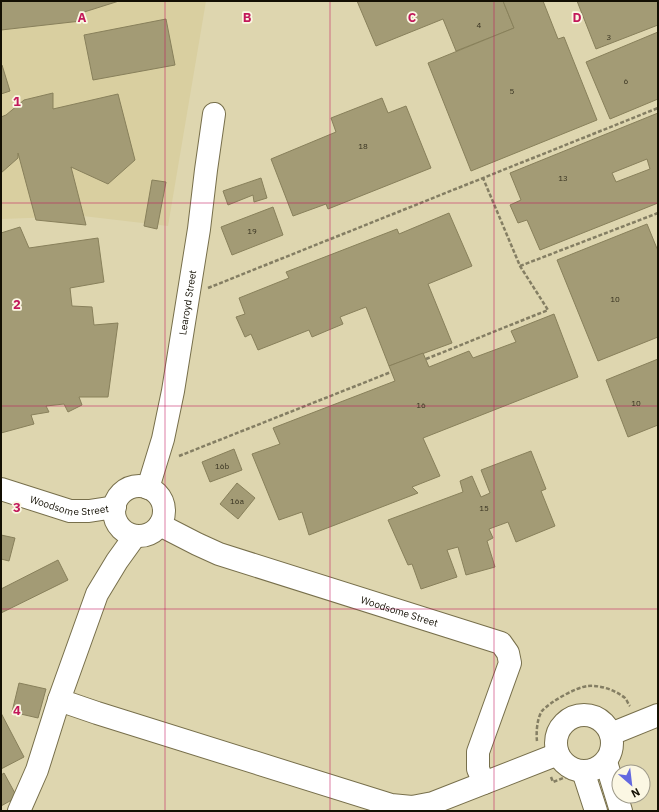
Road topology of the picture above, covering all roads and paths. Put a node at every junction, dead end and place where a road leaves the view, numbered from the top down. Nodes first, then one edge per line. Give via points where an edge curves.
1 (658, 108) edge
2 (214, 114) dead end
3 (483, 178) junction
4 (658, 213) edge
5 (520, 266) junction
6 (204, 289) dead end
7 (426, 359) dead end
8 (391, 372) dead end
9 (178, 456) dead end
10 (148, 488) junction
11 (1, 489) edge
12 (115, 507) junction
13 (160, 525) junction
14 (135, 536) junction
15 (59, 700) junction
16 (648, 719) edge
17 (611, 734) junction
18 (552, 757) junction
19 (606, 762) junction
20 (583, 771) junction
21 (484, 783) junction
22 (448, 805) edge
23 (19, 811) edge
24 (596, 811) edge
25 (621, 811) edge

1 - 3 path
2 - 10 street, Learoyd Street via 173,391 163,439
3 - 5 path
3 - 6 path
4 - 5 path
5 - 7 path via 548,310
8 - 9 path
10 - 12 street, Woodsome Street via 128,489 117,500
10 - 13 street via 155,492 163,504
11 - 12 street, Woodsome Street via 70,511
12 - 14 street, Woodsome Street via 117,522 122,529
13 - 14 street via 149,534
13 - 21 street, Woodsome Street via 219,554 501,643 508,653 510,663 478,752 478,769
14 - 15 street via 116,561 97,594
15 - 22 street via 391,805
15 - 23 street via 37,770
16 - 17 street
16 - 18 path via 626,699 603,687 587,686 570,692 542,712 536,731 538,746
17 - 18 street via 607,726 592,716 574,717 560,728
17 - 19 street via 611,753
18 - 20 street via 575,770
18 - 20 path via 553,782
18 - 21 street
19 - 20 street via 599,767
19 - 25 street
20 - 24 street
21 - 22 street

